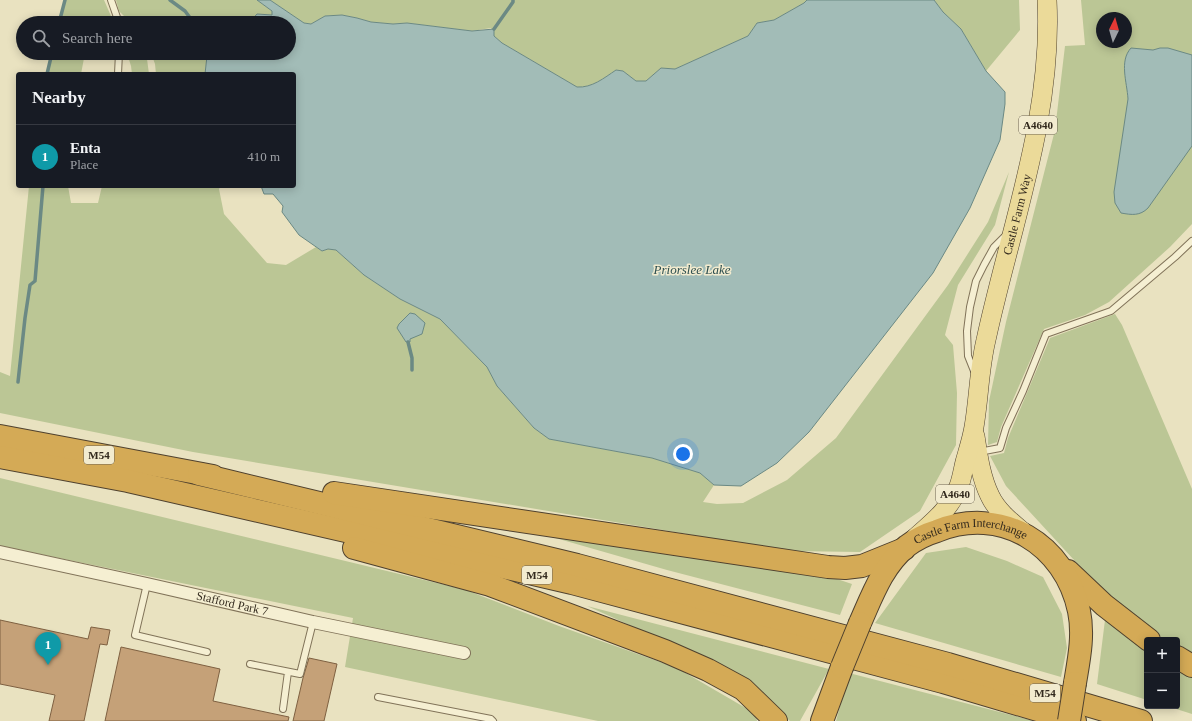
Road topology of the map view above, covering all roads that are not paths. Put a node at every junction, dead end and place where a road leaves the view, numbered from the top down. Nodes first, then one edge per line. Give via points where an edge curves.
1 (111, 0) edge
2 (1047, 0) edge
3 (117, 16) edge
4 (119, 60) edge
5 (118, 72) edge
6 (1192, 241) edge
7 (974, 427) junction
8 (0, 436) edge
9 (978, 452) junction
10 (0, 457) edge
11 (199, 474) junction
12 (128, 481) junction
13 (1028, 536) junction
14 (906, 547) junction
15 (0, 552) edge
16 (1054, 558) junction
17 (147, 584) junction
18 (313, 622) junction
19 (1145, 637) edge
20 (207, 652) dead end
21 (464, 653) dead end
22 (1180, 659) edge
23 (250, 664) dead end
24 (1192, 666) edge
25 (288, 672) junction
26 (378, 697) dead end
27 (283, 709) dead end
28 (493, 721) edge
29 (776, 721) edge
30 (822, 721) edge
31 (1069, 721) edge
32 (1075, 721) edge
33 (1141, 721) edge

1 - 3 lane
2 - 7 main road, Castle Farm Way / A4640 via 1047,54 1040,115 985,342
4 - 5 lane
6 - 9 lane via 1111,311 1046,334 1000,448
7 - 9 main road, Castle Farm Way / A4640
7 - 14 main road, Castle Farm Way / A4640 via 959,486 953,498 947,508
8 - 11 highway, M54
9 - 13 main road, Castle Farm Way / A4640 via 989,496 1007,519
10 - 12 highway, M54
11 - 14 highway via 828,567 862,566
11 - 33 highway, M54 via 585,567 948,664
12 - 29 highway via 225,513 498,587 708,670 743,689
12 - 32 highway, M54 via 572,583 936,680
13 - 14 highway, Castle Farm Interchange via 1005,527 971,522 949,526
13 - 16 highway, Castle Farm Interchange
14 - 30 highway, Castle Farm Interchange, bridge via 885,572 875,589
15 - 17 street, Stafford Park 7
16 - 19 highway via 1104,604
16 - 31 highway, Castle Farm Interchange, bridge via 1069,580 1081,619 1081,638
17 - 18 street, Stafford Park 7
17 - 20 lane via 135,635
18 - 21 street, Stafford Park 7
18 - 25 lane via 300,674
22 - 24 highway
23 - 25 lane
25 - 27 lane
26 - 28 lane

